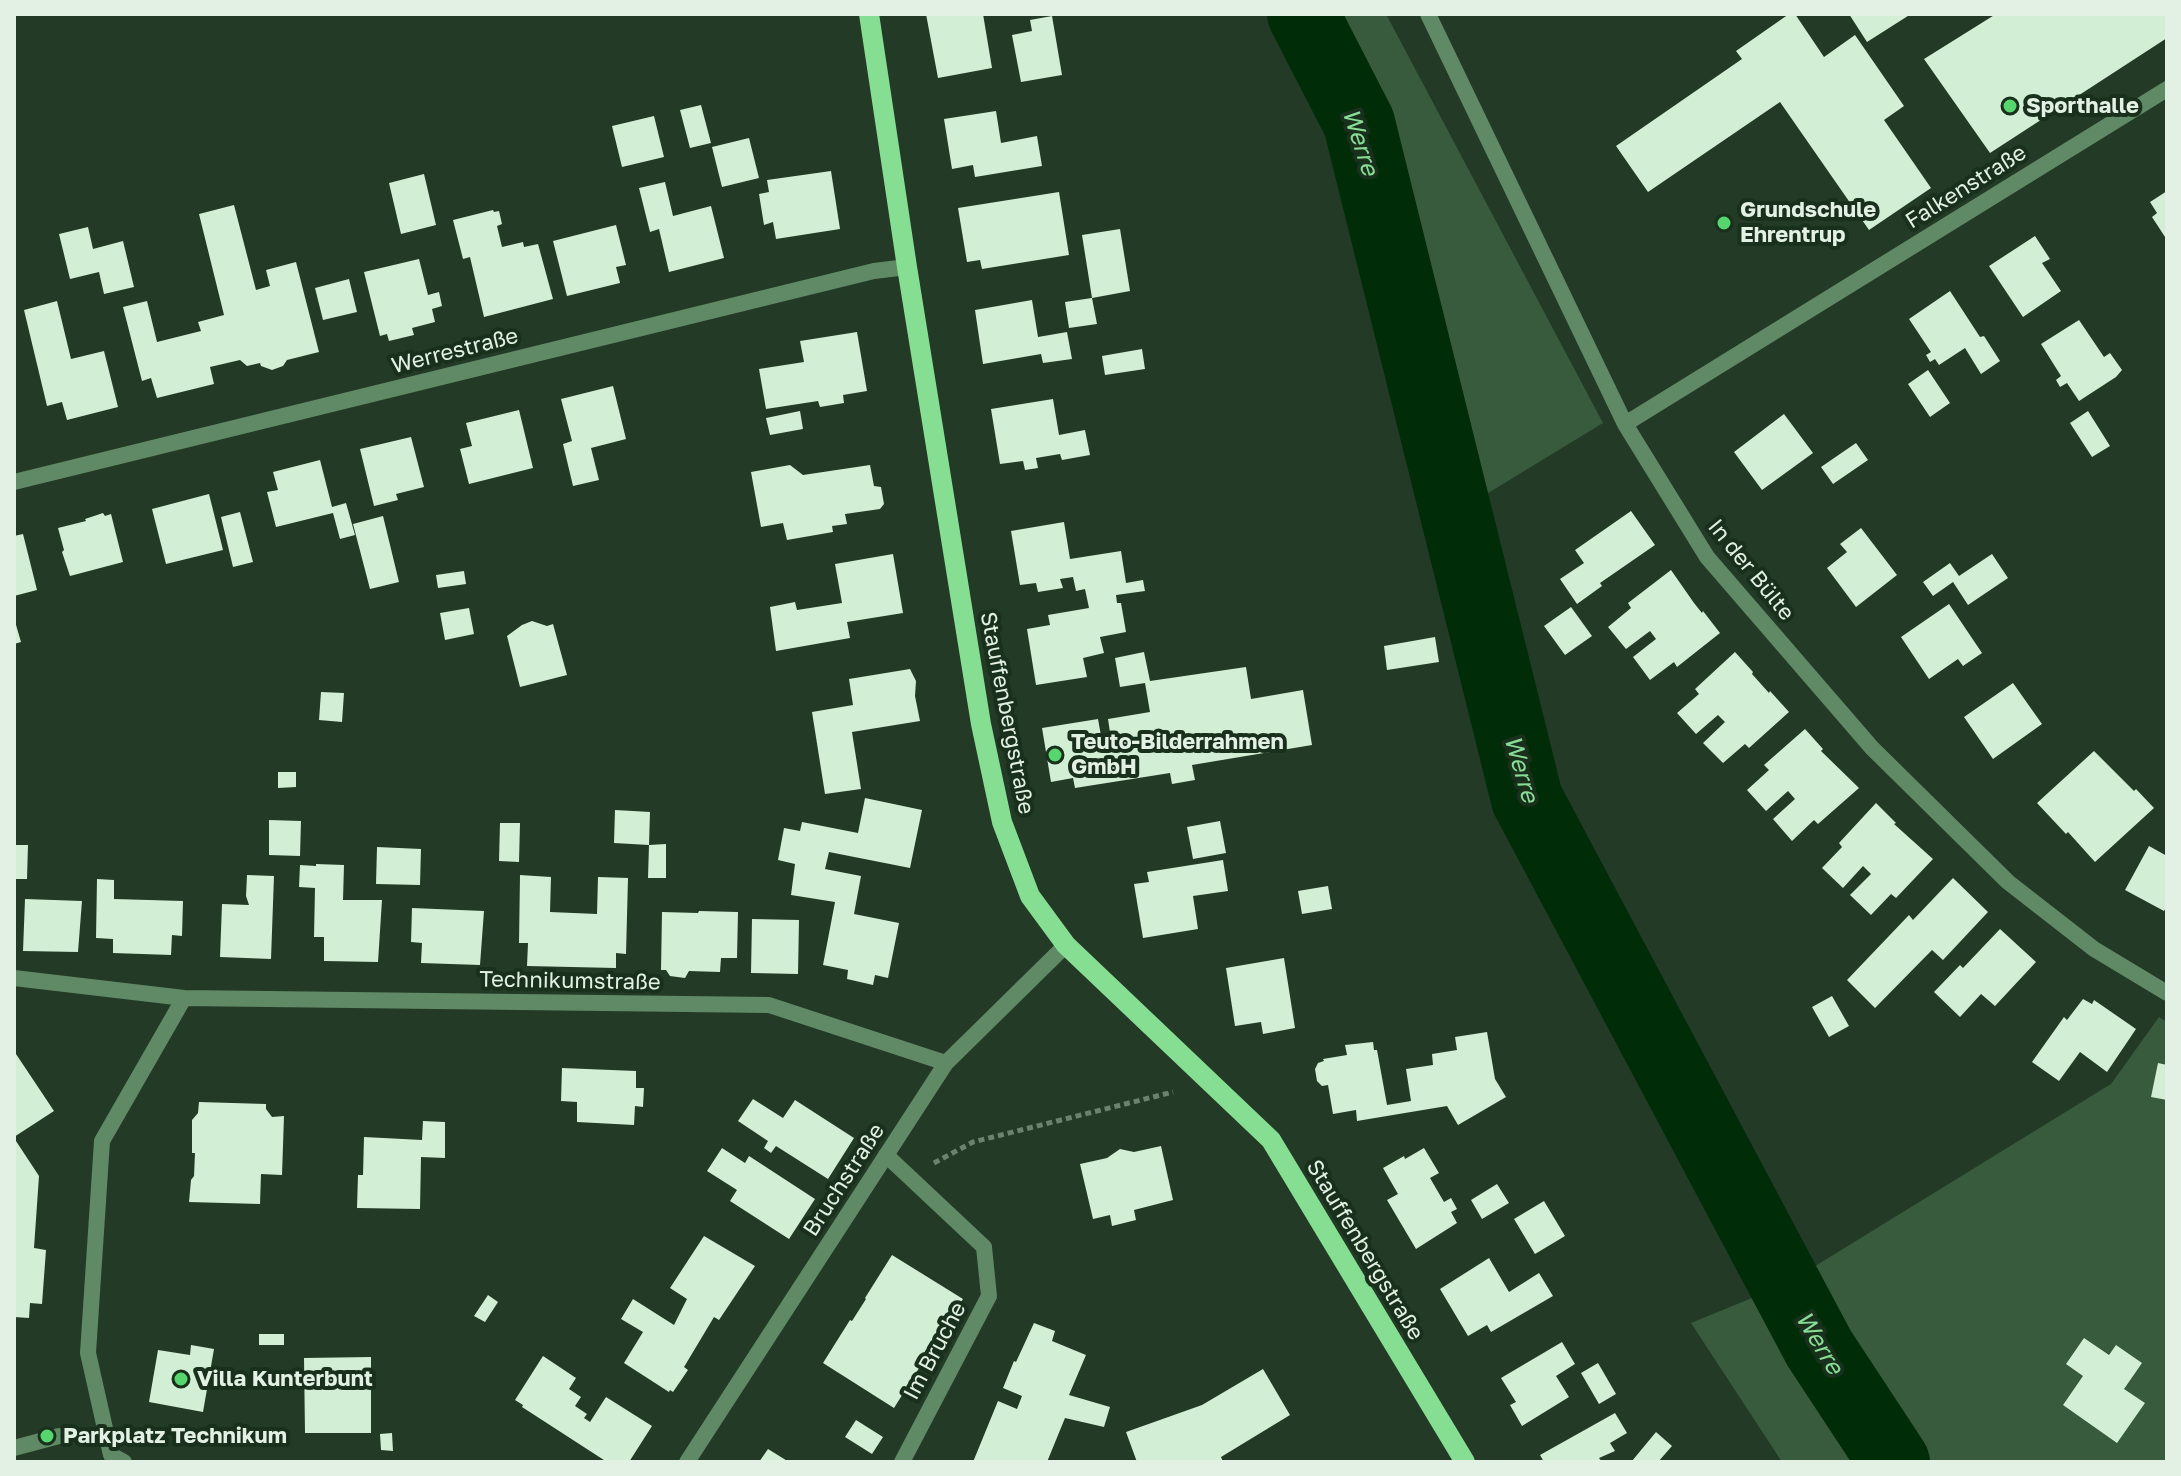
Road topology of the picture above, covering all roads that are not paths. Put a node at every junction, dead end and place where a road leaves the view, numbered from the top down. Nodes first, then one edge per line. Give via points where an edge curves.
1 (869, 14) edge
2 (1428, 14) edge
3 (2167, 89) edge
4 (907, 267) junction
5 (1625, 424) junction
6 (14, 482) edge
7 (1066, 945) junction
8 (14, 978) edge
9 (2167, 993) edge
10 (184, 998) junction
11 (946, 1063) junction
12 (886, 1155) junction
13 (59, 1436) dead end
14 (14, 1448) edge
15 (124, 1462) edge
16 (687, 1462) edge
17 (902, 1462) edge
18 (1465, 1462) edge

1 - 4 main road, Stauffenbergstraße
2 - 5 street, In der Bülte
3 - 5 street, Falkenstraße
4 - 6 street, Werrestraße
4 - 7 main road, Stauffenbergstraße via 981,724 1002,822 1030,896
5 - 9 street, In der Bülte via 1707,557 1872,748 2008,882 2094,949
7 - 11 street, Bruchstraße
7 - 18 main road, Stauffenbergstraße via 1271,1140
8 - 10 street, Technikumstraße
10 - 11 street, Technikumstraße via 769,1005
10 - 15 street via 102,1141 88,1353 111,1455
11 - 12 street, Bruchstraße
12 - 16 street, Bruchstraße
12 - 17 street, Im Bruche via 984,1247 989,1296
13 - 14 street

